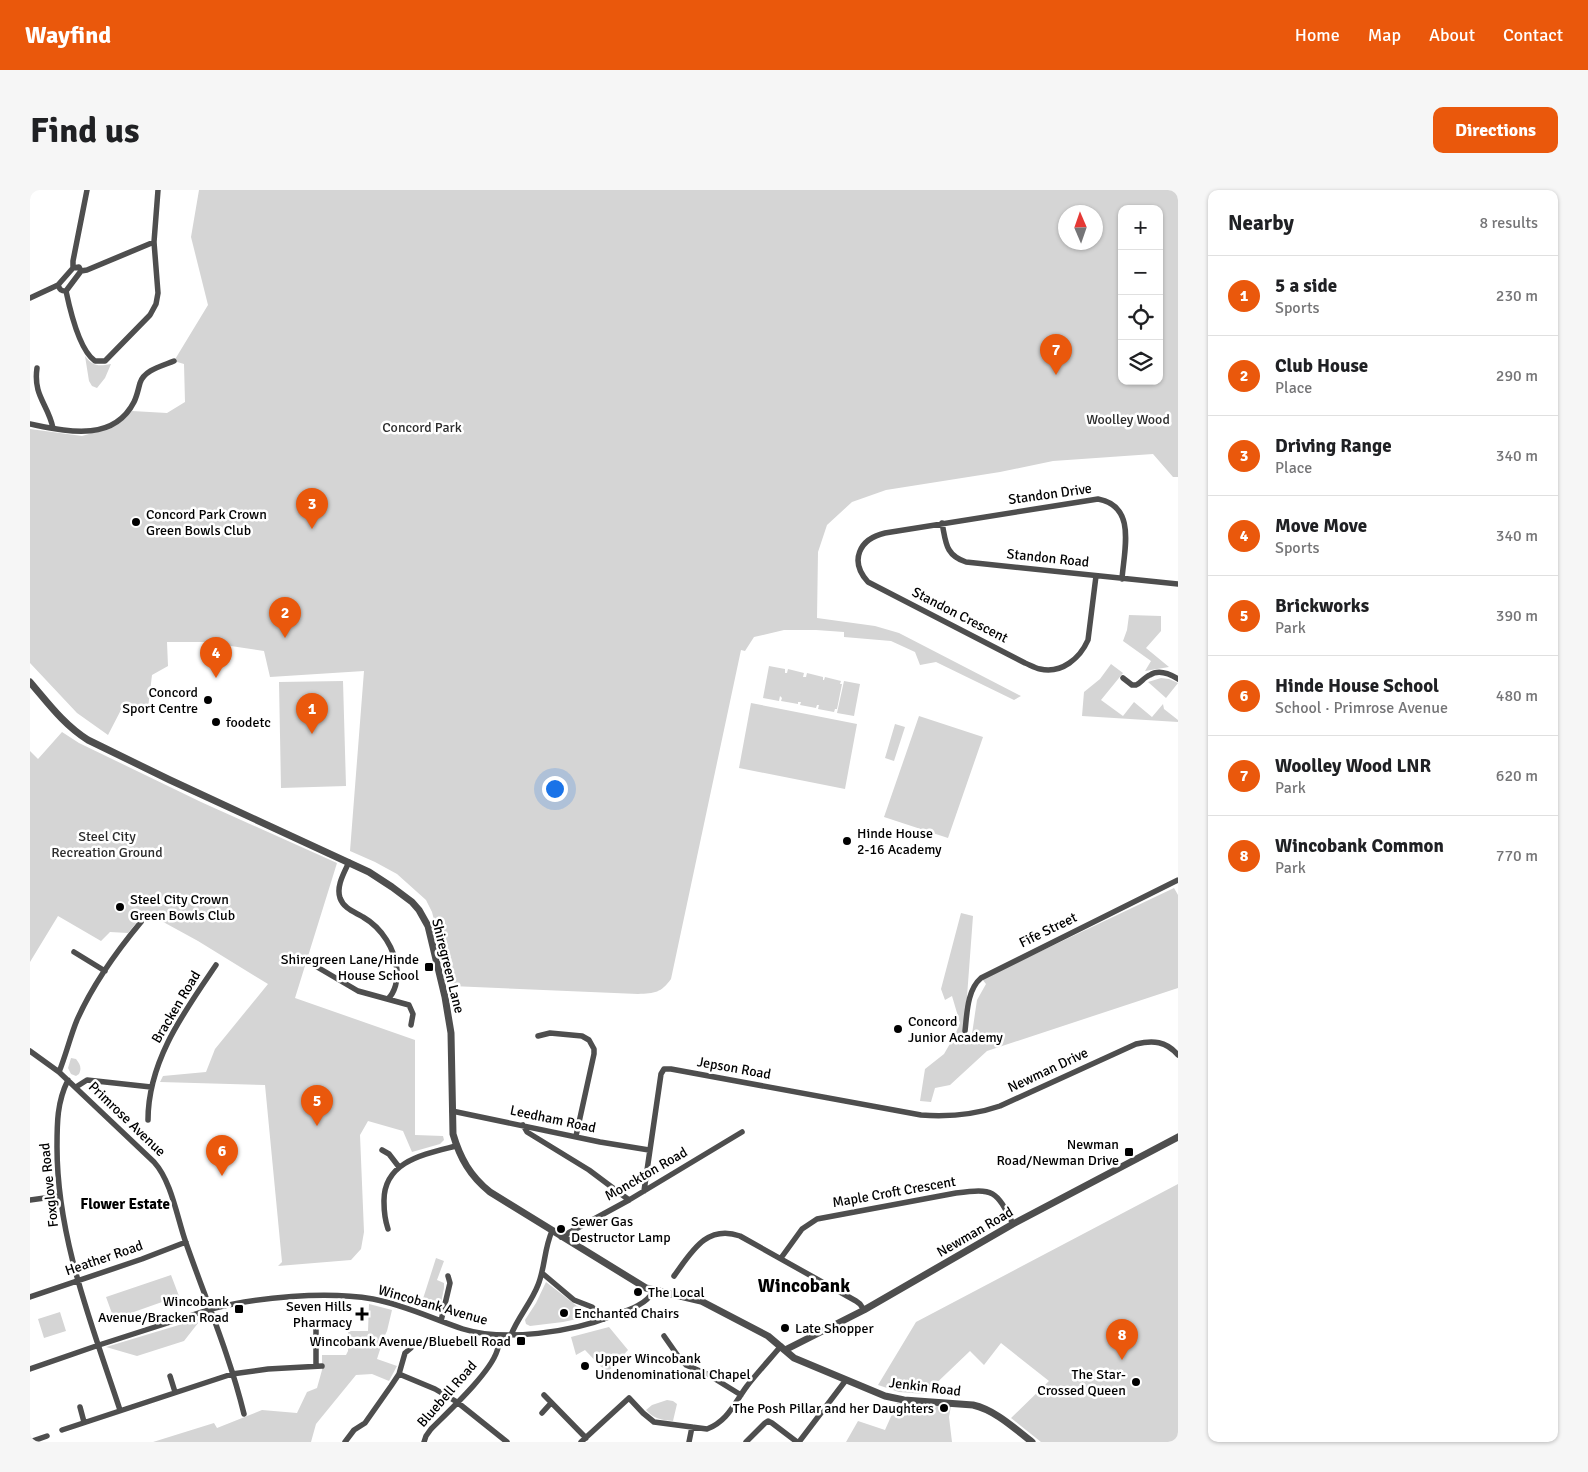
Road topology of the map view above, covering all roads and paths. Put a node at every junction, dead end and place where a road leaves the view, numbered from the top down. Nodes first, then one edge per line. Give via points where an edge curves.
1 (87, 190) edge
2 (158, 190) edge
3 (154, 242) junction
4 (73, 268) junction
5 (81, 271) junction
6 (58, 286) junction
7 (66, 291) junction
8 (30, 298) edge
9 (174, 361) dead end
10 (37, 368) dead end
11 (30, 424) edge
12 (53, 428) junction
13 (942, 523) junction
14 (1096, 576) junction
15 (1122, 579) junction
16 (1178, 584) edge
17 (1124, 678) dead end
18 (1178, 679) edge
19 (30, 682) edge
20 (349, 862) junction
21 (1178, 880) edge
22 (142, 922) dead end
23 (74, 952) dead end
24 (312, 964) dead end
25 (216, 965) dead end
26 (105, 970) junction
27 (388, 999) junction
28 (411, 1024) dead end
29 (965, 1031) dead end
30 (538, 1036) dead end
31 (30, 1051) edge
32 (1178, 1055) edge
33 (59, 1072) junction
34 (68, 1080) junction
35 (151, 1086) junction
36 (76, 1087) junction
37 (452, 1111) junction
38 (922, 1115) joint
39 (148, 1120) dead end
40 (523, 1125) junction
41 (742, 1132) dead end
42 (576, 1136) junction
43 (1178, 1137) edge
44 (456, 1146) junction
45 (382, 1150) dead end
46 (650, 1150) junction
47 (399, 1168) junction
48 (644, 1191) junction
49 (60, 1196) junction
50 (30, 1200) edge
51 (630, 1200) junction
52 (1013, 1224) junction
53 (388, 1229) dead end
54 (552, 1231) junction
55 (561, 1237) junction
56 (186, 1242) junction
57 (781, 1258) junction
58 (542, 1273) junction
59 (448, 1276) dead end
60 (674, 1276) dead end
61 (79, 1280) junction
62 (653, 1291) junction
63 (30, 1297) edge
64 (211, 1309) junction
65 (864, 1310) junction
66 (604, 1319) junction
67 (441, 1321) junction
68 (316, 1327) dead end
69 (500, 1335) junction
70 (511, 1335) junction
71 (664, 1336) dead end
72 (99, 1345) junction
73 (411, 1348) dead end
74 (783, 1348) junction
75 (30, 1369) edge
76 (232, 1374) junction
77 (399, 1374) junction
78 (170, 1376) dead end
79 (846, 1380) junction
80 (175, 1392) junction
81 (544, 1395) dead end
82 (741, 1395) junction
83 (457, 1402) junction
84 (551, 1403) junction
85 (80, 1407) dead end
86 (120, 1410) junction
87 (542, 1413) dead end
88 (244, 1414) dead end
89 (84, 1422) junction
90 (692, 1427) junction
91 (62, 1430) dead end
92 (47, 1436) dead end
93 (584, 1440) edge
94 (38, 1441) edge
95 (30, 1442) edge
96 (345, 1442) edge
97 (424, 1442) edge
98 (507, 1442) edge
99 (689, 1442) edge
100 (746, 1442) edge
101 (798, 1442) edge
102 (1032, 1442) edge

1 - 4 street
2 - 3 street
3 - 5 street
3 - 7 street via 156,304 150,315 105,361 98,362 86,353
4 - 5 street via 80,267
4 - 6 street
5 - 7 street
6 - 7 street
6 - 8 street
9 - 12 street via 143,377 134,402 124,415 106,428 80,432
10 - 12 street via 37,391
11 - 12 street
13 - 14 street, Standon Road via 946,544 957,559
13 - 14 street, Standon Crescent via 871,537 859,554 862,576 868,582 1039,669 1066,666 1085,648
13 - 15 street, Standon Drive via 1089,499 1104,500 1123,515
14 - 15 street, Standon Road
15 - 16 street, Standon Road
17 - 18 street via 1132,685 1149,675 1163,672
19 - 20 street, Shiregreen Lane via 62,719 88,740
20 - 27 street via 339,887 340,898 347,908 371,922 390,946 397,977
20 - 37 street, Shiregreen Lane via 392,887 425,918 451,1033
21 - 29 street, Fife Street via 981,978 972,992
22 - 26 street
23 - 26 street
24 - 27 street via 358,991
25 - 35 street, Bracken Road via 166,1044
26 - 33 street via 78,1019
27 - 28 street via 409,1006 413,1014
30 - 42 street via 550,1033 582,1036 592,1044 594,1054
31 - 33 street, Primrose Avenue
32 - 38 street, Newman Drive via 1157,1042 1136,1044 982,1112 963,1116
33 - 34 street, Primrose Avenue
34 - 36 street, Primrose Avenue
34 - 49 street, Foxglove Road via 57,1116
35 - 36 street via 87,1080
35 - 39 street, Bracken Road
36 - 56 street, Primrose Avenue via 160,1168
37 - 40 street, Leedham Road
37 - 44 street, Shiregreen Lane
38 - 46 street, Jepson Road via 668,1068 661,1074
40 - 42 street, Leedham Road
40 - 51 street via 527,1132
41 - 48 street, Monckton Road
42 - 46 street, Leedham Road
43 - 52 street, Newman Road
44 - 47 street via 418,1156
44 - 54 street, Shiregreen Lane via 478,1183
45 - 47 street
46 - 48 street, Jepson Road
47 - 53 street via 384,1191
48 - 51 street, Monckton Road
49 - 50 street
49 - 61 street, Foxglove Road
51 - 55 street, Monckton Road
52 - 57 street, Maple Croft Crescent via 1002,1201 991,1193 979,1190 956,1193 817,1219 802,1229
52 - 65 street, Newman Road
54 - 55 street, Shiregreen Lane
54 - 58 street
55 - 62 street, Shiregreen Lane
56 - 61 street, Heather Road
56 - 64 street, Primrose Avenue
57 - 60 street via 732,1233 716,1234 696,1246
57 - 65 street via 856,1301
58 - 66 street via 574,1300 592,1307
58 - 70 street
59 - 67 street via 450,1283
61 - 63 street, Heather Road
61 - 72 street, Foxglove Road
62 - 66 street, Wincobank Avenue via 646,1301
62 - 74 street via 701,1301 768,1336
64 - 67 street, Wincobank Avenue via 258,1300 347,1297 372,1299
64 - 72 street, Wincobank Avenue
64 - 76 street, Primrose Avenue
65 - 74 street, Newman Road
66 - 70 street, Wincobank Avenue via 566,1329
67 - 69 street, Wincobank Avenue via 475,1332
68 - 76 street via 319,1366
69 - 70 street, Wincobank Avenue
69 - 83 street, Bluebell Road via 495,1357
71 - 82 street via 686,1365
72 - 75 street, Wincobank Avenue
72 - 86 street, Foxglove Road
73 - 77 street via 405,1354
74 - 79 street, Jenkin Road via 794,1358
74 - 82 street
76 - 80 street
76 - 88 street, Primrose Avenue
77 - 83 street
77 - 96 street via 365,1423 358,1426
78 - 80 street
79 - 101 street
79 - 102 street, Jenkin Road via 904,1400 982,1407
80 - 86 street
81 - 84 street
82 - 90 street via 733,1409 714,1426
83 - 97 street, Bluebell Road via 431,1429
83 - 98 street
84 - 87 street
84 - 93 street
85 - 89 street
86 - 89 street
89 - 91 street
90 - 93 street via 654,1422 629,1398
90 - 99 street
92 - 94 street
94 - 95 street
100 - 101 street via 768,1422

